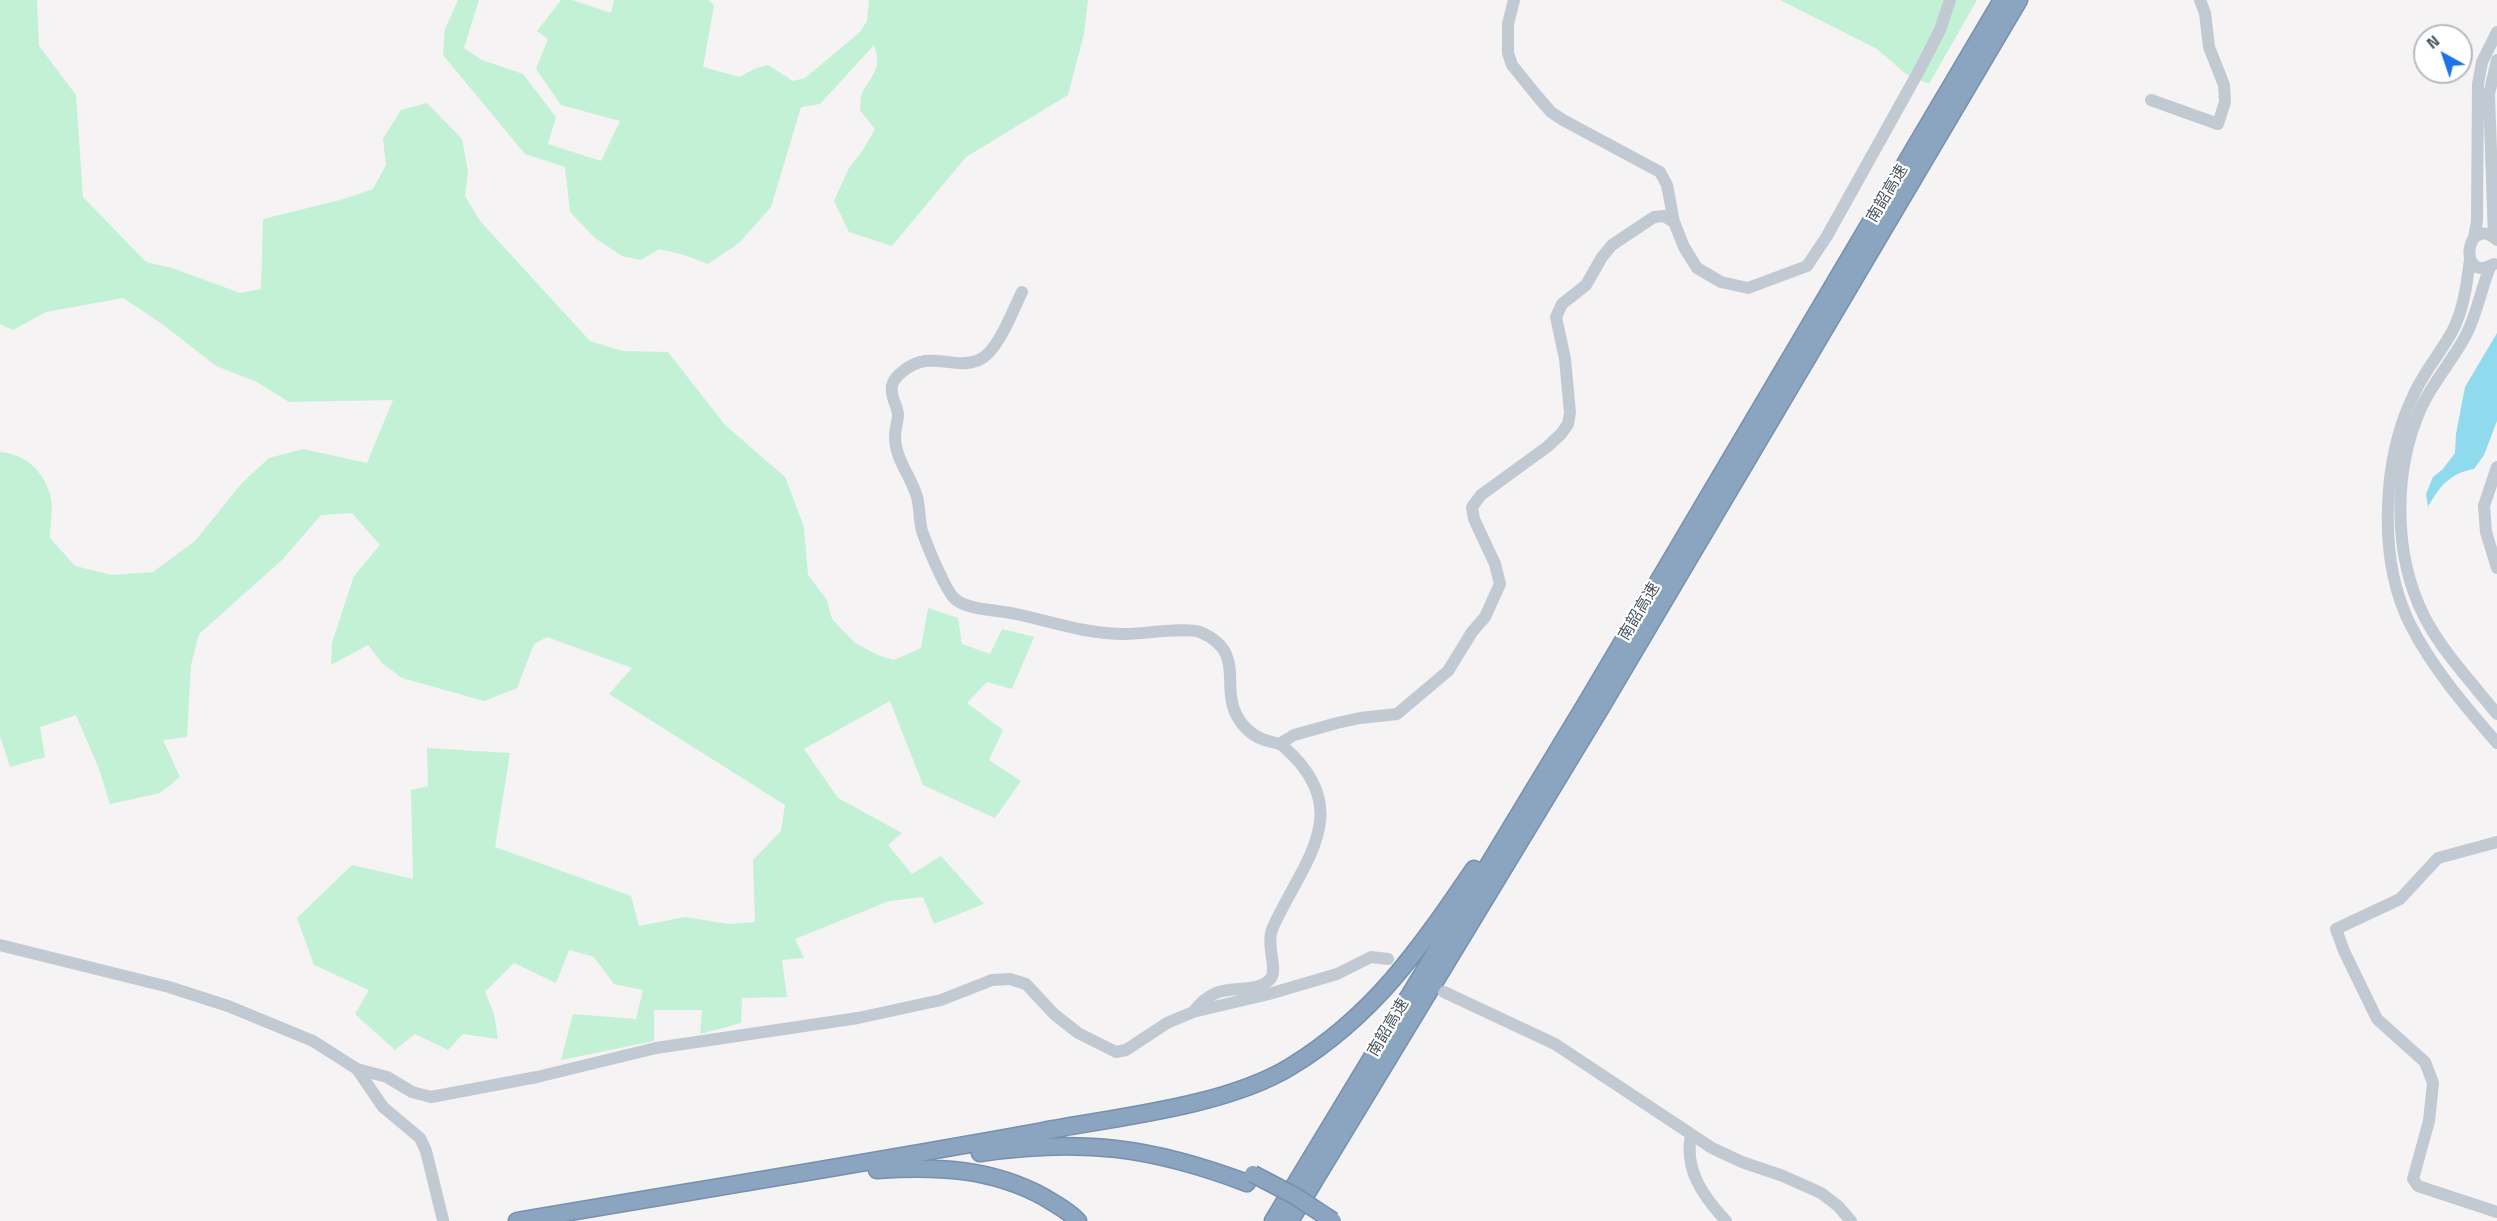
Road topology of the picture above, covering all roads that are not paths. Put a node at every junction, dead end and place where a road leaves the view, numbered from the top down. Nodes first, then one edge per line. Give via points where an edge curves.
1 (1514, 0) edge
2 (1950, 0) edge
3 (2002, 0) edge
4 (2019, 0) edge
5 (2200, 0) edge
6 (2497, 32) edge
7 (2497, 60) edge
8 (2151, 100) dead end
9 (1674, 222) junction
10 (2474, 238) junction
11 (2495, 238) edge
12 (2470, 259) junction
13 (2494, 264) edge
14 (1022, 292) dead end
15 (2497, 467) edge
16 (2497, 568) edge
17 (1587, 702) junction
18 (2497, 714) edge
19 (1281, 743) junction
20 (2497, 743) edge
21 (2497, 842) edge
22 (2497, 849) edge
23 (2438, 858) junction
24 (0, 945) edge
25 (1388, 959) dead end
26 (1444, 992) dead end
27 (1193, 1012) junction
28 (1406, 1030) junction
29 (357, 1069) junction
30 (1690, 1135) junction
31 (998, 1139) junction
32 (858, 1171) junction
33 (1250, 1179) junction
34 (2497, 1212) edge
35 (443, 1220) edge
36 (517, 1221) edge
37 (567, 1221) edge
38 (1078, 1221) edge
39 (1273, 1221) edge
40 (1290, 1221) edge
41 (1301, 1221) edge
42 (1313, 1221) edge
43 (1333, 1221) edge
44 (1726, 1221) edge
45 (1851, 1221) edge

1 - 9 street via 1506,39 1512,65 1551,112 1660,172 1667,185
2 - 9 street via 1920,69 1807,266 1748,288 1721,282 1697,268
3 - 17 highway, 南韶高速
4 - 28 highway, 南韶高速
5 - 8 street via 2210,47 2224,85 2225,102 2218,124
6 - 10 street via 2482,63 2478,84
7 - 11 street via 2489,94
9 - 19 street via 1664,216 1654,217 1612,245 1586,285 1562,304 1556,317 1565,359 1568,424 1547,447 1481,495 1472,507 1500,584 1485,617 1452,666 1397,714 1337,723 1294,735
10 - 11 street via 2483,234
10 - 12 street via 2468,248
12 - 13 street via 2479,267
12 - 20 street via 2464,300 2453,329 2415,392 2397,436 2388,480 2388,526 2392,564 2410,625 2454,691
13 - 18 street via 2467,333 2421,408 2402,476 2401,513 2409,572 2425,617
14 - 19 street via 1000,337 981,359 924,360 912,364 893,382 898,454 917,497 922,530 945,584 954,599 964,604 1075,630 1118,634 1196,631 1210,637 1229,658 1235,712 1244,727 1253,735
15 - 16 street via 2484,506 2486,532
17 - 31 highway via 1407,964 1338,1035 1287,1069 1235,1090 1164,1109
17 - 39 highway, 南韶高速
19 - 27 street via 1306,769 1317,790 1321,816 1308,864 1269,940 1274,971 1262,985 1218,992
21 - 23 street
22 - 23 street
23 - 34 street via 2400,899 2336,929 2377,1019 2425,1062 2433,1083 2429,1121 2413,1179 2418,1186
24 - 29 street via 169,987 228,1006 313,1041
25 - 27 street via 1371,957 1337,974
26 - 30 street via 1555,1044
27 - 29 street via 1116,1052 1078,1033 1026,984 1010,979 992,980 941,1000 858,1018 656,1048 537,1077 431,1097 412,1092 387,1077
28 - 40 highway, 南韶高速
28 - 41 highway
29 - 35 street via 383,1107 420,1138
30 - 44 street via 1687,1153 1692,1171 1702,1192
30 - 45 street via 1743,1162 1821,1193
31 - 33 highway via 1107,1137 1197,1154
31 - 36 highway
32 - 33 highway via 999,1150 1088,1146 1168,1157
32 - 37 highway
32 - 38 highway via 971,1170 1028,1188
33 - 42 highway
33 - 43 highway, bridge via 1295,1197

